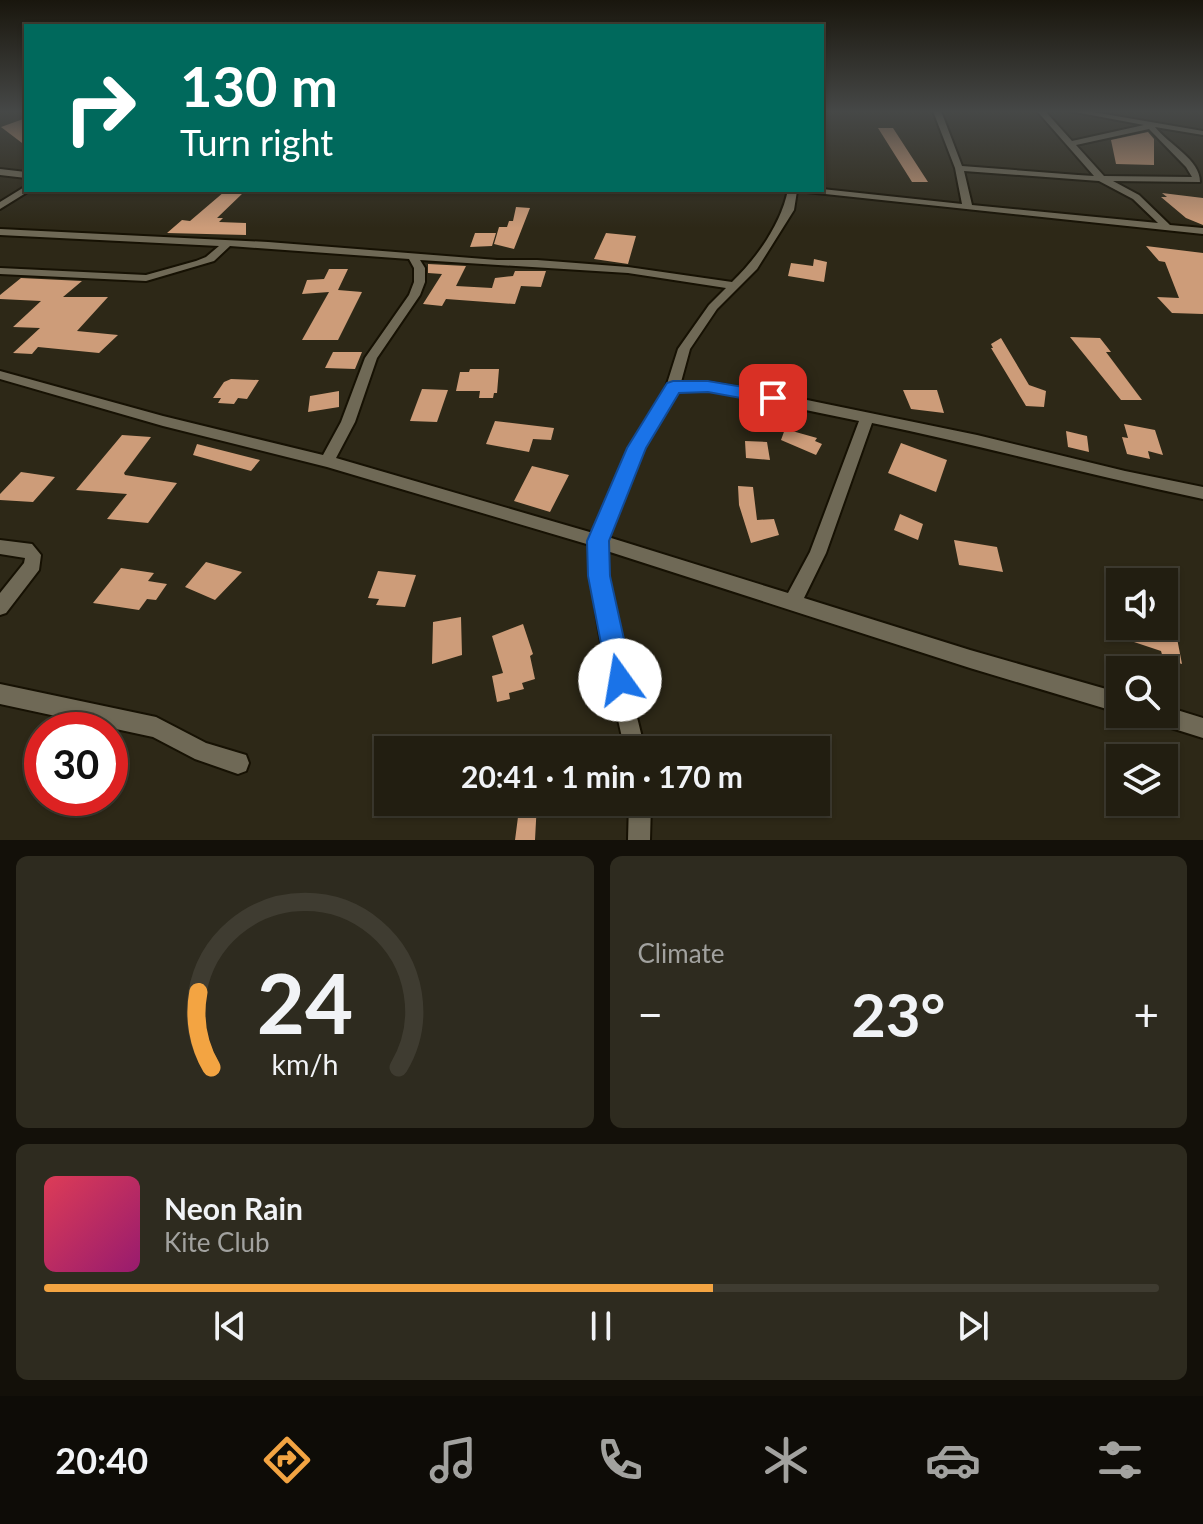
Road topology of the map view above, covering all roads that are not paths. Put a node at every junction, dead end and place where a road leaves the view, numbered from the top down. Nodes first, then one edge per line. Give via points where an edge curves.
1 (952, 150) edge
2 (1075, 150) edge
3 (1172, 150) edge
4 (959, 168) junction
5 (0, 172) edge
6 (24, 175) edge
7 (1102, 179) junction
8 (24, 190) edge
9 (793, 192) edge
10 (820, 192) edge
11 (2, 203) edge
12 (968, 208) junction
13 (1167, 227) junction
14 (1203, 231) edge
15 (0, 232) edge
16 (228, 243) junction
17 (413, 256) junction
18 (0, 271) edge
19 (735, 286) junction
20 (0, 375) edge
21 (673, 387) junction
22 (867, 418) junction
23 (327, 461) junction
24 (1203, 493) edge
25 (598, 541) junction
26 (0, 547) edge
27 (793, 602) junction
28 (0, 607) edge
29 (0, 694) edge
30 (1106, 699) edge
31 (1178, 721) edge
32 (1203, 728) edge
33 (632, 736) edge
34 (238, 763) dead end
35 (640, 816) edge
36 (639, 840) edge

1 - 4 street
2 - 7 street
3 - 7 street via 1199,179
4 - 7 street
4 - 12 street
5 - 6 street
7 - 13 street via 1136,197
8 - 11 street
9 - 19 street via 789,210 752,269
10 - 12 street
12 - 13 street
13 - 14 street
15 - 16 street
16 - 17 street
16 - 18 street via 210,259 146,278
17 - 19 street via 628,270
17 - 23 street via 419,275 409,307 370,358 347,425
19 - 21 street via 696,329
20 - 23 street
21 - 22 street via 708,386
21 - 25 street via 636,448
22 - 24 street
22 - 27 street via 818,553
23 - 25 street
25 - 27 street
25 - 33 street via 599,576
26 - 28 street via 26,549 33,555 33,565
27 - 30 street
29 - 34 street via 156,727 202,752
31 - 32 street
35 - 36 street

